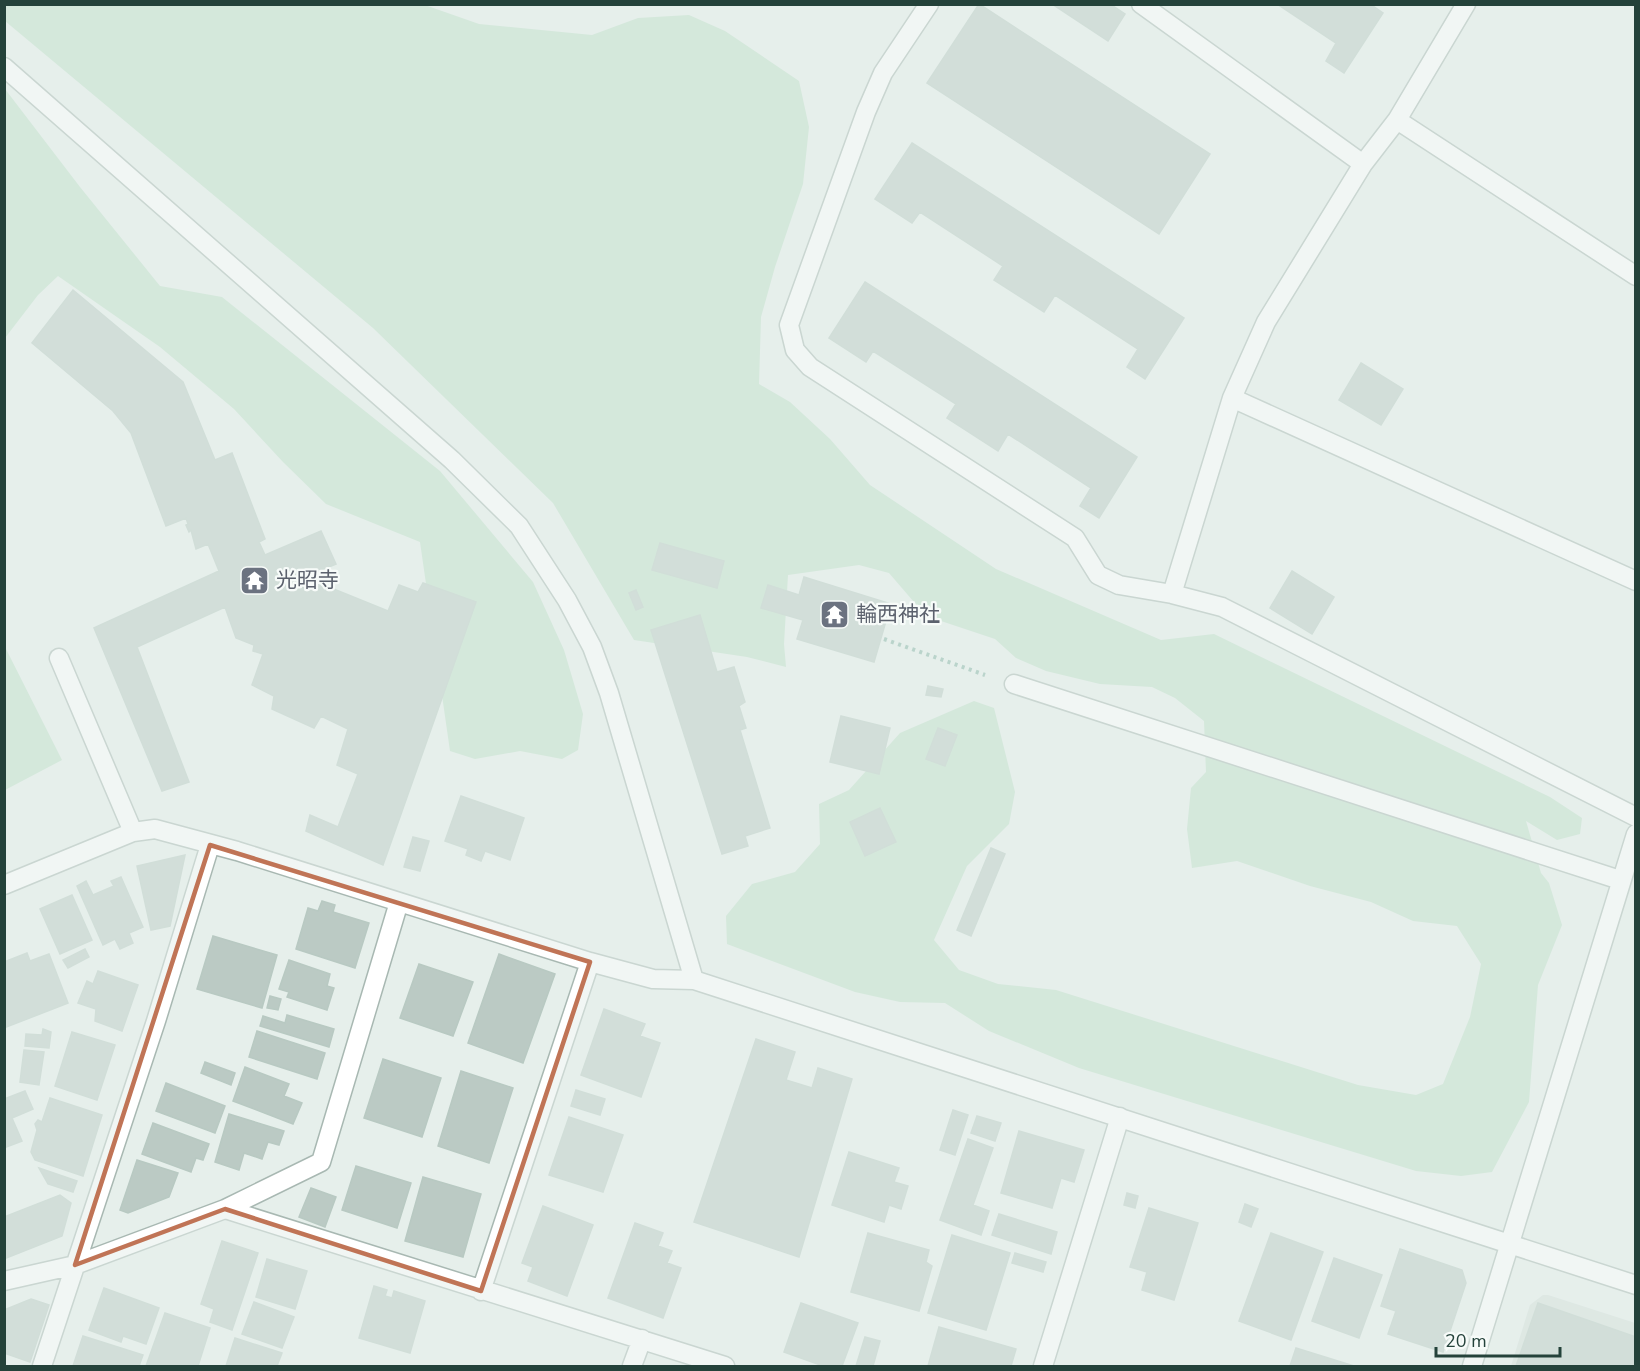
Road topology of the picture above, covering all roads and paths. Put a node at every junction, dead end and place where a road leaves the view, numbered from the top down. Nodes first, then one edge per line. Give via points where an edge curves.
1 (929, 4) edge
2 (1141, 4) edge
3 (1466, 4) edge
4 (4, 67) edge
5 (1397, 120) junction
6 (1363, 164) junction
7 (1635, 276) edge
8 (1232, 398) junction
9 (1635, 581) edge
10 (1172, 594) junction
11 (884, 639) dead end
12 (59, 658) dead end
13 (986, 675) dead end
14 (1014, 684) dead end
15 (1635, 817) edge
16 (133, 832) junction
17 (1635, 834) edge
18 (210, 845) junction
19 (1620, 880) junction
20 (4, 885) edge
21 (399, 902) junction
22 (590, 962) junction
23 (694, 980) junction
24 (1120, 1117) junction
25 (225, 1209) junction
26 (1510, 1245) junction
27 (75, 1265) junction
28 (4, 1281) edge
29 (1635, 1285) edge
30 (481, 1291) junction
31 (642, 1339) junction
32 (42, 1366) edge
33 (632, 1366) edge
34 (725, 1366) edge
35 (1043, 1366) edge
36 (1472, 1366) edge

1 - 10 street via 883,73 866,112 789,325 795,350 810,367 1075,538 1098,574 1119,585
2 - 6 street
3 - 5 street
4 - 23 street via 443,452 519,526 592,647
5 - 6 street
5 - 7 street
6 - 8 street via 1266,322
8 - 9 street
8 - 10 street
10 - 15 street via 1222,607
11 - 13 path
12 - 16 street
14 - 19 street
16 - 18 street via 155,829
16 - 20 street
17 - 19 street
18 - 21 street
18 - 27 street
19 - 26 street
21 - 22 street
21 - 25 street via 321,1162
22 - 23 street via 653,979
22 - 30 street
23 - 24 street
24 - 26 street
24 - 35 street
25 - 27 street
25 - 30 street
26 - 29 street
26 - 36 street
27 - 28 street
27 - 32 street
30 - 31 street
31 - 33 street
31 - 34 street

